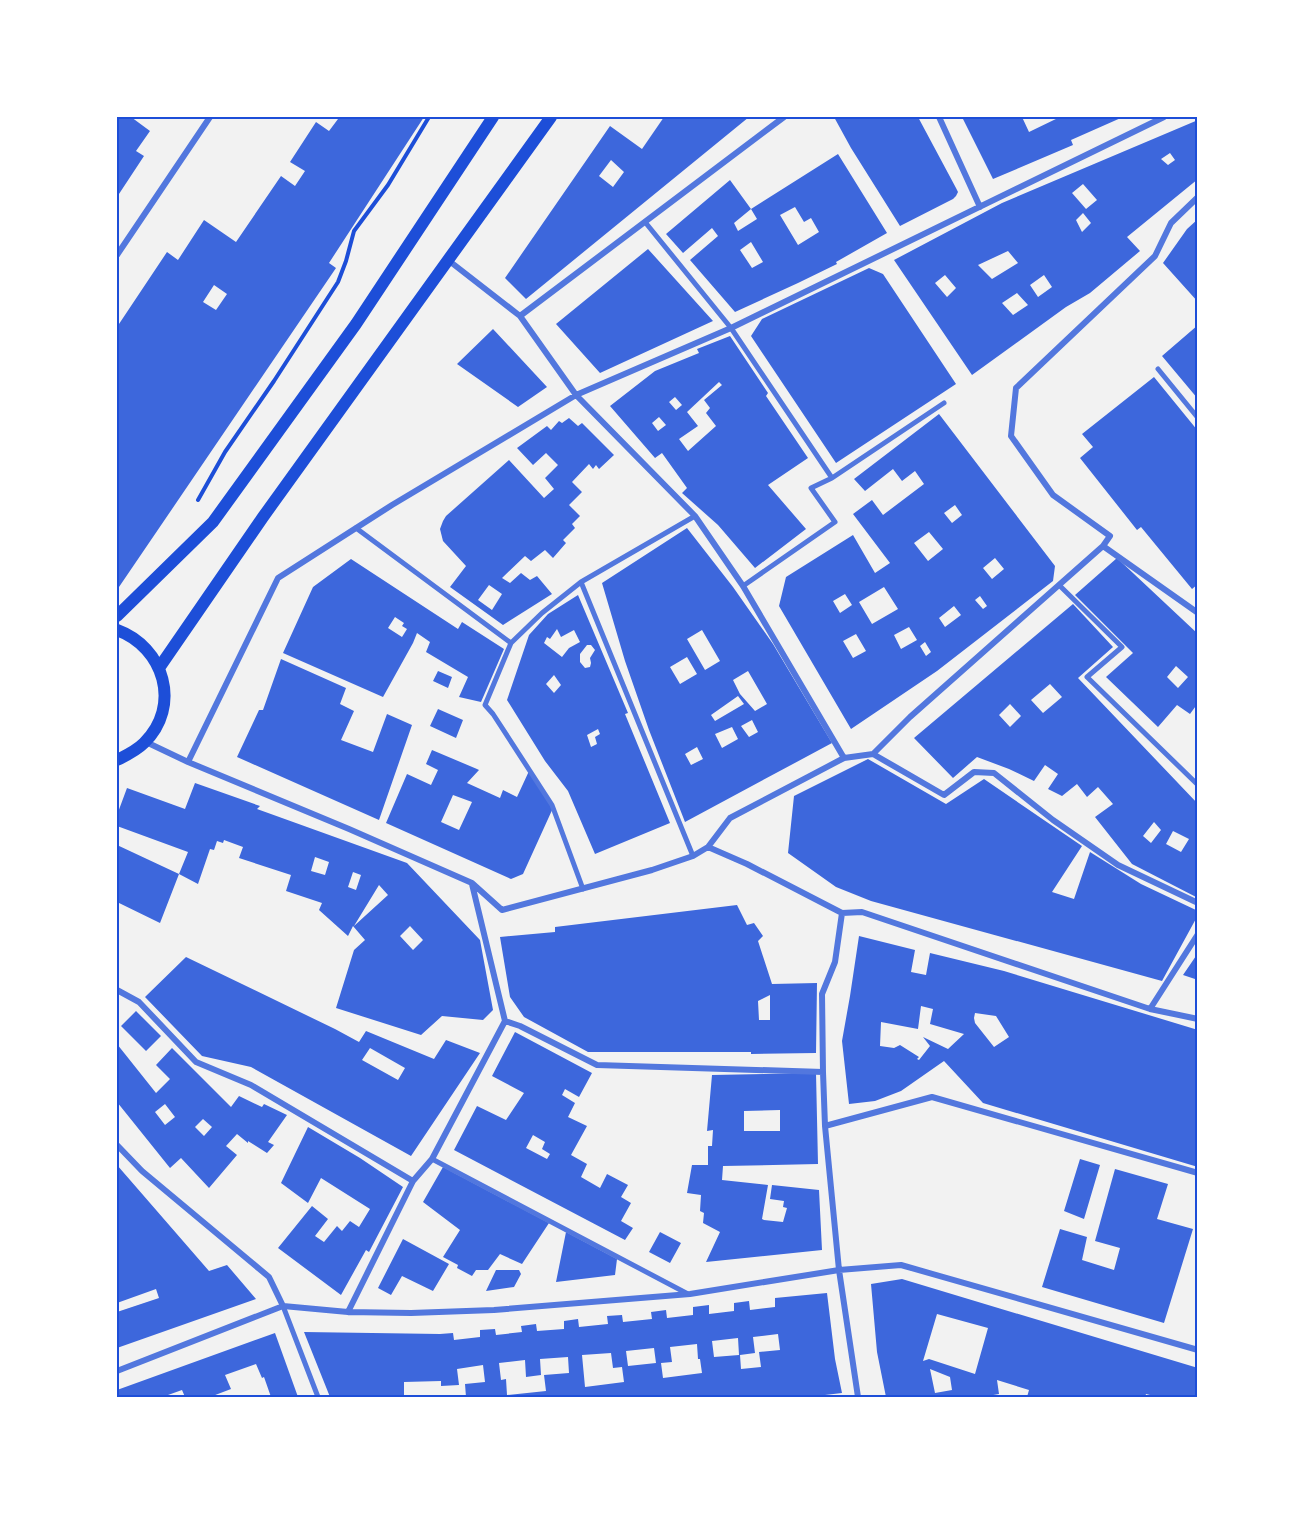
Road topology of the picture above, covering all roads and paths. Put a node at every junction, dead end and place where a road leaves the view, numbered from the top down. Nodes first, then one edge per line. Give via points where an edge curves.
1 (210, 117) edge
2 (429, 117) edge
3 (492, 117) edge
4 (551, 117) edge
5 (784, 117) edge
6 (939, 117) edge
7 (1164, 117) edge
8 (1198, 197) edge
9 (980, 207) junction
10 (645, 222) junction
11 (117, 255) edge
12 (448, 260) junction
13 (520, 316) junction
14 (731, 328) junction
15 (1158, 369) dead end
16 (576, 395) junction
17 (944, 404) dead end
18 (1198, 418) edge
19 (832, 478) junction
20 (197, 502) dead end
21 (695, 516) junction
22 (356, 528) junction
23 (1103, 546) junction
24 (581, 582) junction
25 (1059, 585) junction
26 (743, 586) junction
27 (1198, 613) edge
28 (117, 616) edge
29 (117, 630) edge
30 (511, 643) junction
31 (159, 668) junction
32 (146, 742) junction
33 (873, 754) junction
34 (843, 758) junction
35 (117, 760) edge
36 (188, 762) junction
37 (1198, 785) edge
38 (708, 847) junction
39 (693, 856) junction
40 (472, 883) junction
41 (583, 889) junction
42 (1198, 903) edge
43 (842, 913) junction
44 (1198, 934) edge
45 (117, 990) edge
46 (1150, 1009) junction
47 (1198, 1019) edge
48 (505, 1021) junction
49 (823, 1072) junction
50 (825, 1126) junction
51 (117, 1145) edge
52 (432, 1159) junction
53 (1198, 1173) edge
54 (413, 1181) junction
55 (839, 1270) junction
56 (690, 1294) junction
57 (283, 1306) junction
58 (348, 1312) junction
59 (1198, 1350) edge
60 (117, 1371) edge
61 (318, 1397) edge
62 (858, 1397) edge

1 - 11 street
2 - 20 path via 388,185 354,231 338,282 225,452
3 - 28 main road via 356,324 213,522
4 - 12 main road
5 - 10 street
6 - 9 street
7 - 9 street
8 - 23 street via 1171,222 1155,256 1017,388 1011,436 1053,495 1110,536
9 - 14 street
10 - 13 street
10 - 14 street
12 - 13 street
12 - 31 main road
13 - 16 street
14 - 16 street
14 - 19 street
15 - 18 street
16 - 21 street
16 - 22 street
17 - 19 street
19 - 26 street via 811,488 835,522
21 - 24 street
21 - 26 street
22 - 30 street
22 - 36 street via 279,578
23 - 25 street
23 - 27 street
24 - 30 street
24 - 39 street
25 - 33 street
25 - 37 street via 1122,647 1087,677
26 - 34 street
29 - 31 main road via 129,634 147,649
30 - 41 street via 485,705 552,806
31 - 32 main road via 164,687 163,707
32 - 35 main road
32 - 36 street
33 - 34 street
33 - 42 street via 944,795 974,772 993,773 1118,865
34 - 38 street via 730,818
36 - 40 street
38 - 39 street
38 - 43 street
39 - 41 street
40 - 41 street via 502,910
40 - 48 street
43 - 46 street via 862,912
43 - 49 street via 835,962 822,994
44 - 46 street
45 - 54 street via 139,1002 196,1062 251,1085
46 - 47 street
48 - 49 street via 597,1065
48 - 52 street
49 - 50 street
50 - 53 street via 932,1097
50 - 55 street
51 - 57 street via 141,1171 269,1277
52 - 54 street
52 - 56 street
54 - 58 street
55 - 56 street
55 - 59 street via 901,1265
55 - 62 street
56 - 58 street via 482,1310
57 - 58 street
57 - 60 street
57 - 61 street

